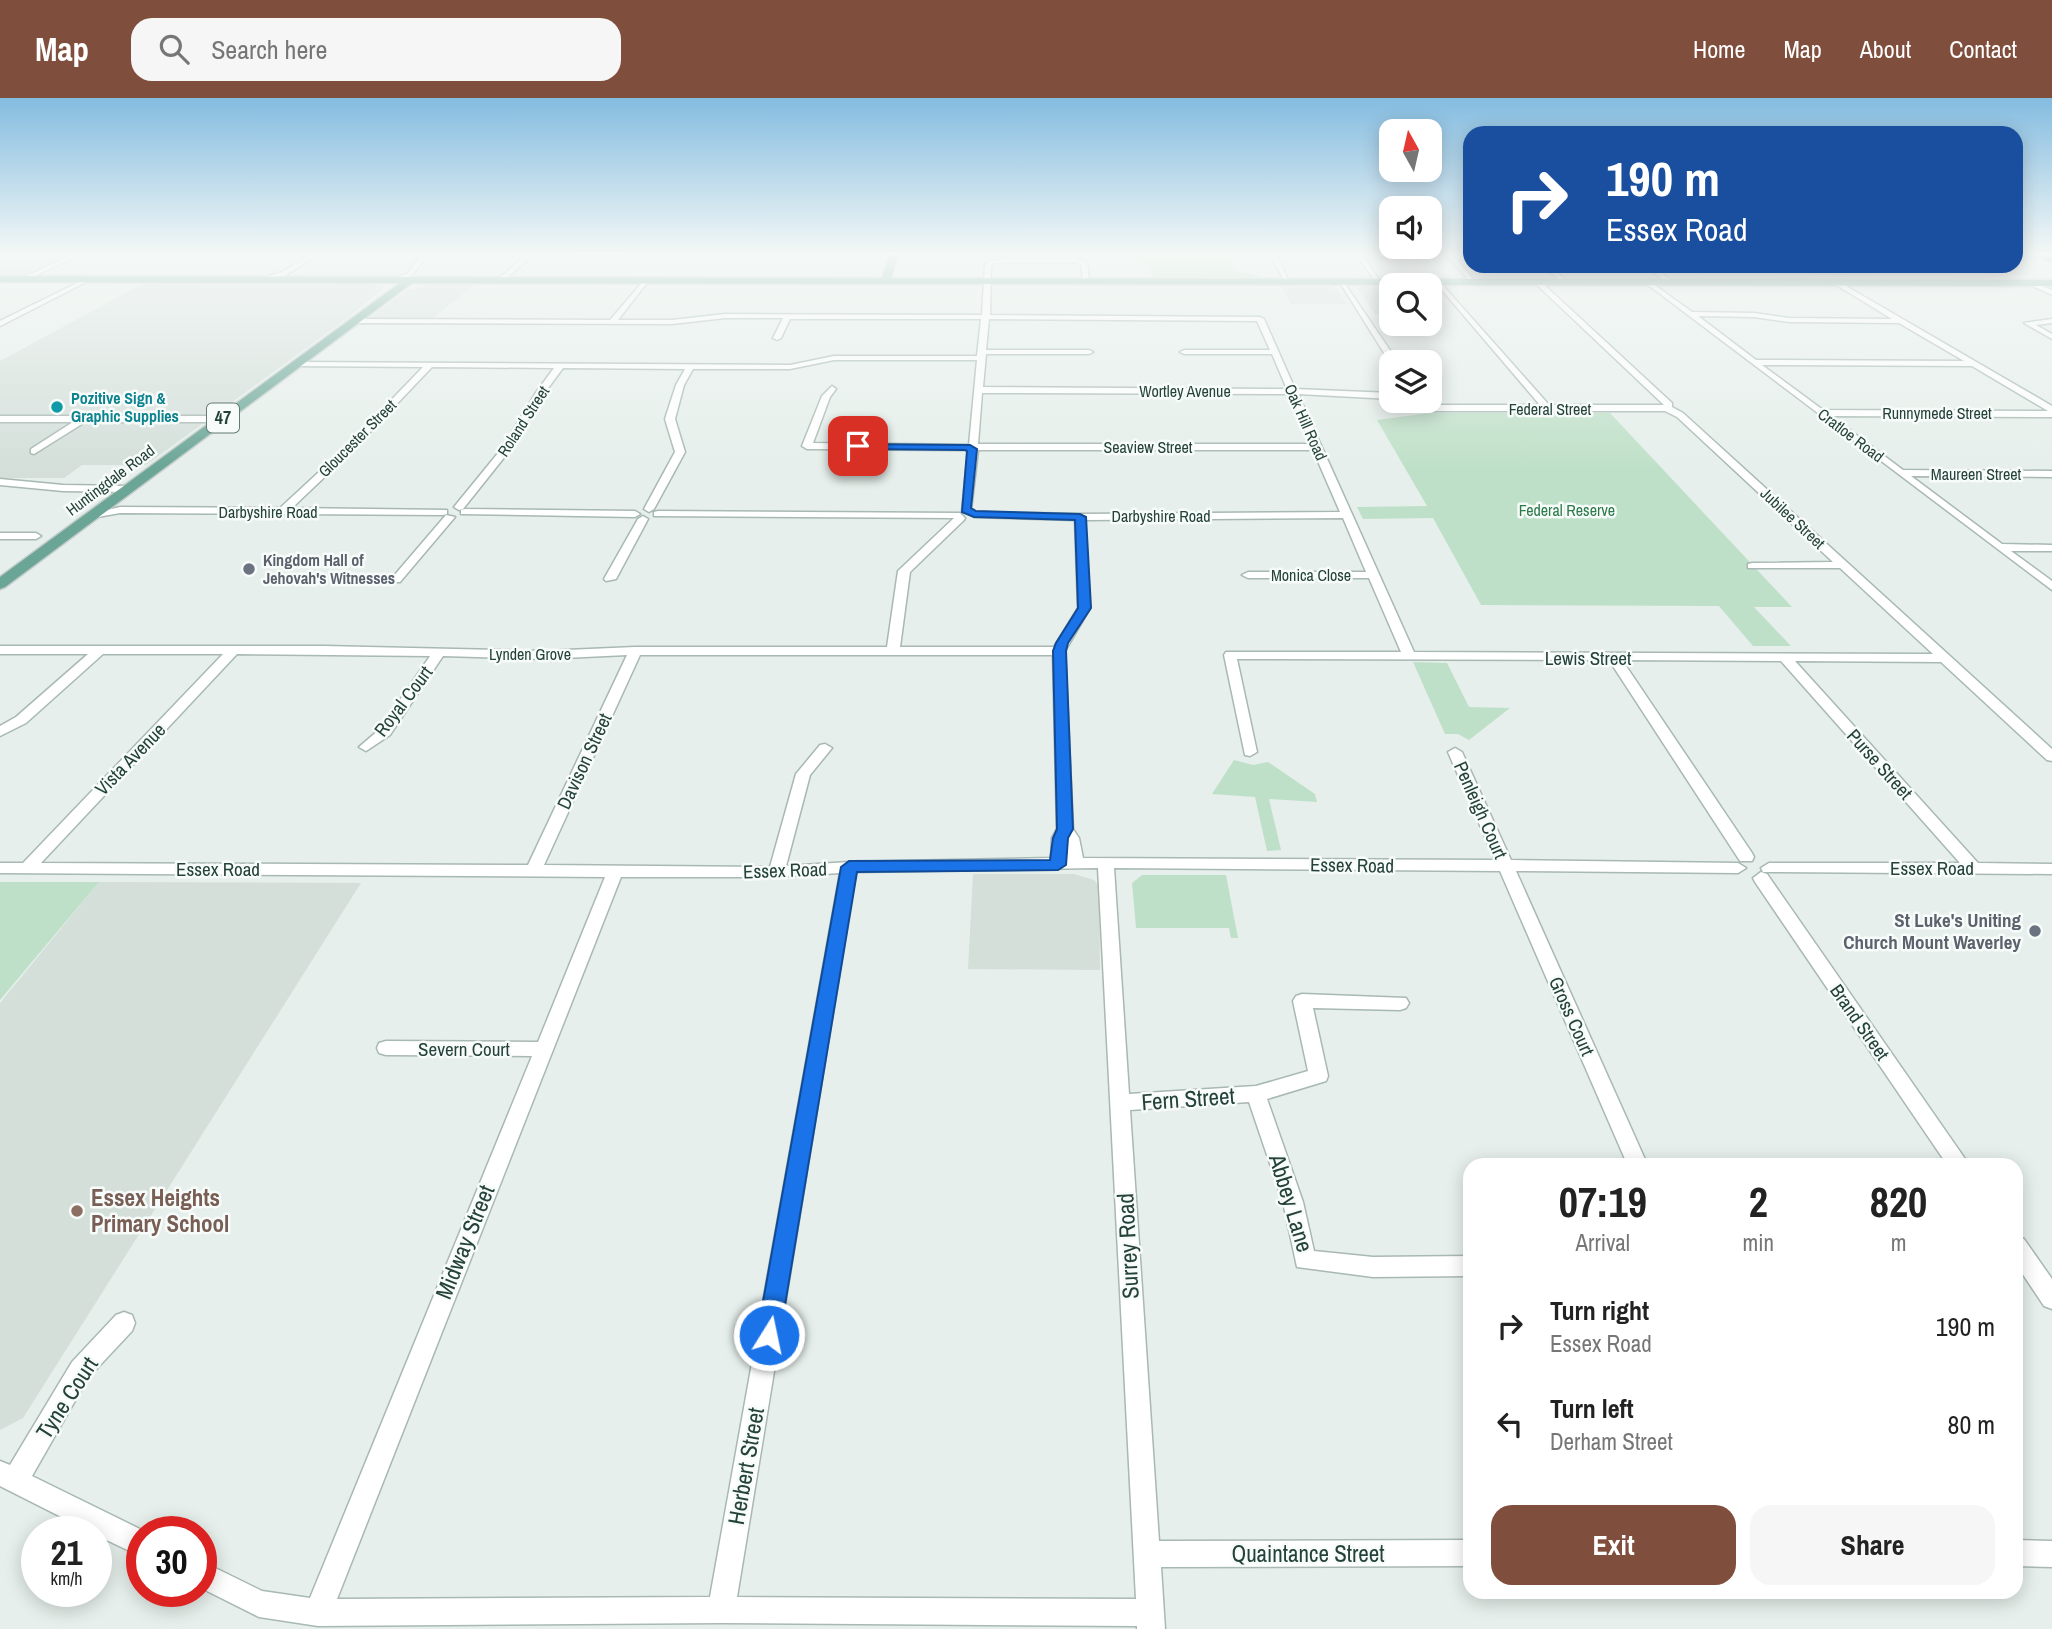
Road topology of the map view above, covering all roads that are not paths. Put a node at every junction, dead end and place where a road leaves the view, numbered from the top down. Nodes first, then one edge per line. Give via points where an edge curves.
1 (347, 325) edge
2 (783, 325) edge
3 (984, 325) edge
4 (1263, 325) edge
5 (1370, 325) edge
6 (1476, 325) edge
7 (1584, 325) edge
8 (1706, 325) edge
9 (1909, 325) edge
10 (2032, 325) edge
11 (2052, 337) edge
12 (777, 338) dead end
13 (1386, 350) edge
14 (1089, 352) dead end
15 (1184, 352) dead end
16 (1275, 352) junction
17 (982, 355) junction
18 (1755, 362) junction
19 (1973, 363) junction
20 (296, 364) junction
21 (431, 365) junction
22 (560, 366) junction
23 (691, 366) junction
24 (832, 388) dead end
25 (979, 390) junction
26 (1293, 392) junction
27 (1379, 396) edge
28 (1442, 408) edge
29 (1548, 408) junction
30 (1667, 408) junction
31 (1821, 412) junction
32 (2052, 412) edge
33 (0, 419) edge
34 (83, 419) junction
35 (222, 419) junction
36 (973, 447) junction
37 (1318, 447) junction
38 (34, 451) dead end
39 (153, 470) junction
40 (1900, 473) junction
41 (2052, 474) edge
42 (0, 482) edge
43 (78, 488) junction
44 (127, 489) junction
45 (462, 510) junction
46 (282, 512) junction
47 (447, 514) junction
48 (646, 514) junction
49 (964, 514) junction
50 (92, 515) junction
51 (1347, 515) junction
52 (1080, 517) junction
53 (36, 535) dead end
54 (0, 536) edge
55 (1999, 547) junction
56 (2052, 548) edge
57 (1843, 565) junction
58 (1752, 566) dead end
59 (1248, 575) dead end
60 (1373, 575) junction
61 (610, 579) dead end
62 (396, 580) dead end
63 (0, 584) edge
64 (2052, 587) edge
65 (0, 650) edge
66 (100, 650) junction
67 (233, 650) junction
68 (893, 650) junction
69 (635, 651) junction
70 (1059, 651) junction
71 (438, 654) junction
72 (1410, 657) junction
73 (1614, 658) junction
74 (1945, 658) junction
75 (1786, 659) junction
76 (0, 732) edge
77 (366, 747) dead end
78 (825, 748) dead end
79 (1250, 751) dead end
80 (1455, 752) dead end
81 (2052, 757) edge
82 (1065, 829) junction
83 (1742, 863) junction
84 (1077, 864) junction
85 (1106, 864) junction
86 (1058, 865) junction
87 (849, 867) junction
88 (1506, 867) junction
89 (0, 868) edge
90 (27, 868) junction
91 (1974, 869) junction
92 (2052, 869) edge
93 (533, 871) junction
94 (615, 872) junction
95 (776, 872) junction
96 (1765, 873) junction
97 (1400, 1003) dead end
98 (386, 1048) dead end
99 (542, 1049) junction
100 (1256, 1094) junction
101 (1120, 1103) junction
102 (1634, 1158) edge
103 (1955, 1158) edge
104 (2023, 1257) edge
105 (1463, 1266) edge
106 (2052, 1298) edge
107 (124, 1323) dead end
108 (8, 1476) edge
109 (126, 1536) edge
110 (1463, 1553) edge
111 (2023, 1553) edge
112 (1146, 1554) junction
113 (2052, 1554) edge
114 (217, 1582) edge
115 (721, 1610) junction
116 (318, 1613) junction
117 (1151, 1621) edge

1 - 20 main road, Huntingdale Road / 47
2 - 12 street
3 - 17 street
4 - 16 street, Oak Hill Road
5 - 13 street
6 - 29 street
7 - 30 street, Jubilee Street via 1669,405
8 - 18 street, Cratloe Road
9 - 19 street
10 - 11 street
14 - 17 street
15 - 16 street
16 - 26 street, Oak Hill Road
17 - 23 street via 834,358 790,367
17 - 25 street
18 - 19 street
18 - 31 street, Cratloe Road
19 - 32 street
20 - 21 street
20 - 35 main road, Huntingdale Road / 47
21 - 22 street
21 - 46 street, Gloucester Street
22 - 23 street
22 - 45 street, Roland Street
23 - 48 street via 670,419 680,452
24 - 36 street, Seaview Street via 807,446
25 - 26 street, Wortley Avenue
25 - 36 street
26 - 27 street, Wortley Avenue
26 - 37 street, Oak Hill Road
28 - 29 street, Federal Street
29 - 30 street, Federal Street
30 - 57 street, Jubilee Street
31 - 32 street, Runnymede Street
31 - 40 street, Cratloe Road
33 - 34 street
34 - 35 street
34 - 38 street
35 - 39 main road, Huntingdale Road / 47
36 - 37 street, Seaview Street
36 - 49 street
37 - 51 street, Oak Hill Road
39 - 43 street via 128,480
39 - 44 main road, Huntingdale Road / 47
40 - 41 street, Maureen Street
40 - 55 street, Cratloe Road
42 - 43 street
43 - 44 street
44 - 50 main road, Huntingdale Road / 47
45 - 47 street
45 - 48 street, Darbyshire Road
46 - 47 street, Darbyshire Road
46 - 50 street, Darbyshire Road via 120,510
47 - 62 street
48 - 49 street, Darbyshire Road
48 - 61 street
49 - 52 street, Darbyshire Road
49 - 68 street via 904,571
50 - 63 main road, Huntingdale Road / 47
51 - 52 street, Darbyshire Road
51 - 60 street, Oak Hill Road
52 - 70 street via 1084,608
53 - 54 street
55 - 56 street
55 - 64 street, Cratloe Road
57 - 58 street
57 - 74 street, Jubilee Street
59 - 60 street, Monica Close
60 - 72 street, Oak Hill Road
65 - 66 street, Lynden Grove
66 - 67 street, Lynden Grove
66 - 76 street via 21,720
67 - 71 street, Lynden Grove
67 - 90 street, Vista Avenue
68 - 69 street, Lynden Grove
68 - 70 street, Lynden Grove
69 - 71 street, Lynden Grove
69 - 93 street, Davison Street
70 - 82 street
71 - 77 street, Royal Court via 385,733
72 - 73 street, Lewis Street
72 - 79 street, Lewis Street via 1230,655
73 - 75 street, Lewis Street
73 - 83 street
74 - 75 street, Lewis Street
74 - 81 street, Jubilee Street
75 - 91 street, Purse Street
78 - 95 street via 803,774
80 - 88 street, Penleigh Court
82 - 84 street
82 - 86 street
83 - 88 street, Essex Road
83 - 96 street via 1745,874
84 - 85 street, Essex Road
84 - 86 street, Essex Road
85 - 88 street, Essex Road
85 - 101 street, Surrey Road
86 - 87 street, Essex Road
87 - 95 street, Essex Road
87 - 115 street, Herbert Street
88 - 102 street, Gross Court
89 - 90 street, Essex Road
90 - 93 street, Essex Road
91 - 92 street, Essex Road
91 - 96 street, Essex Road
93 - 94 street, Essex Road
94 - 95 street, Essex Road
94 - 99 street, Midway Street
96 - 103 street, Brand Street
97 - 100 street via 1302,1001 1319,1076
98 - 99 street, Severn Court
99 - 116 street, Midway Street
100 - 101 street, Fern Street
100 - 105 street, Abbey Lane via 1293,1202 1305,1260 1373,1267
101 - 112 street, Surrey Road
104 - 106 street
107 - 108 street, Tyne Court via 80,1370
108 - 109 street
110 - 112 street, Quaintance Street
111 - 113 street
112 - 117 street, Surrey Road
114 - 116 street via 258,1604
115 - 116 street
115 - 117 street

